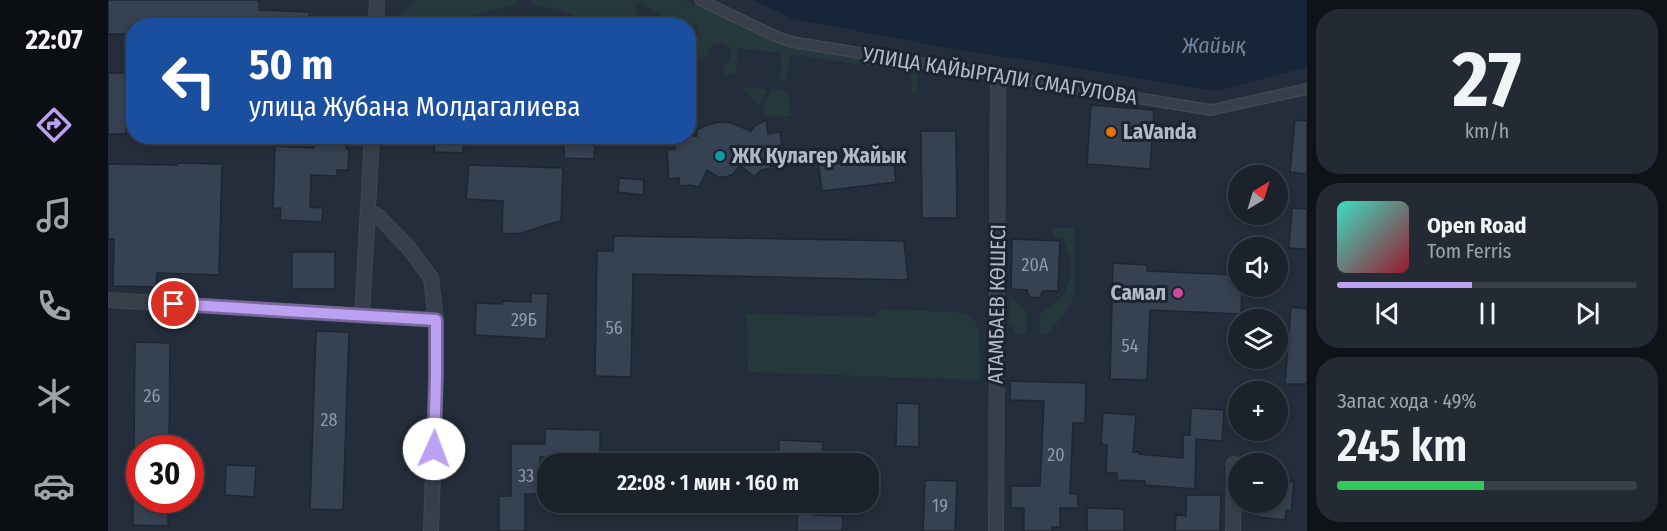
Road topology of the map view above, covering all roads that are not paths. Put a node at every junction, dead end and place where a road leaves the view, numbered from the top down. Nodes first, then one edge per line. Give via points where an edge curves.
1 (377, 0) edge
2 (700, 0) edge
3 (376, 18) edge
4 (998, 76) junction
5 (1307, 89) edge
6 (372, 144) edge
7 (369, 212) junction
8 (108, 300) edge
9 (362, 316) junction
10 (436, 320) junction
11 (1233, 513) edge
12 (431, 531) edge
13 (996, 531) edge
14 (1233, 531) edge

1 - 3 street
2 - 4 street, УЛИЦА КАЙЫРГАЛИ СМАГУЛОВА via 792,42
4 - 5 street, УЛИЦА КАЙЫРГАЛИ СМАГУЛОВА via 1211,110
4 - 13 street, АТАМБАЕВ КӨШЕСІ
6 - 7 street
7 - 9 street
7 - 10 street via 378,216 408,247 431,278
8 - 9 street
9 - 10 street
10 - 12 street
11 - 14 street

